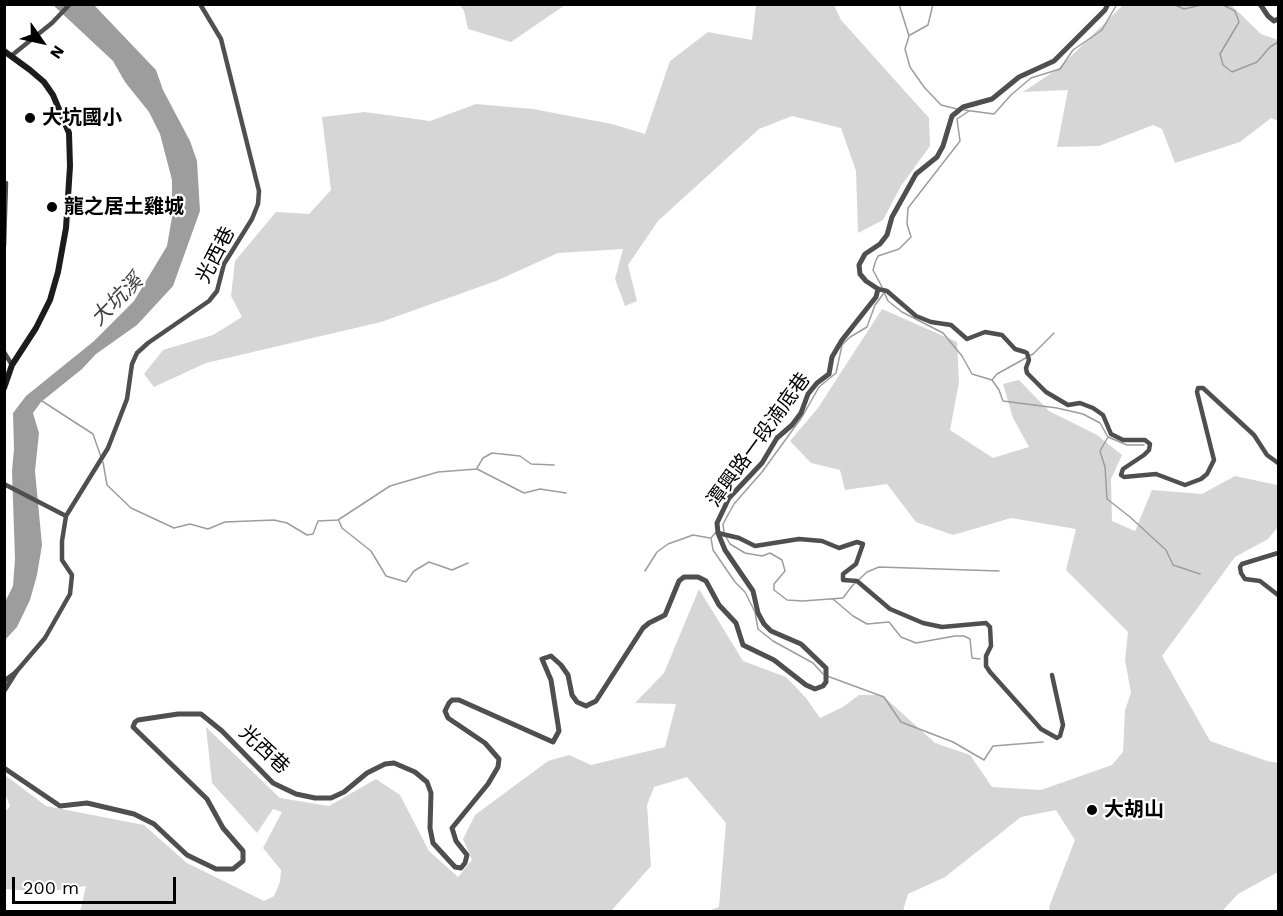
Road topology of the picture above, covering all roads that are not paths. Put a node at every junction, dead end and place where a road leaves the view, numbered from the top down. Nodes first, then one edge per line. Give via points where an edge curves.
1 (69, 4) edge
2 (200, 4) edge
3 (1108, 4) edge
4 (1260, 4) edge
5 (1278, 19) edge
6 (4, 51) edge
7 (11, 56) junction
8 (6, 183) dead end
9 (4, 246) edge
10 (878, 288) junction
11 (4, 352) edge
12 (12, 365) junction
13 (4, 388) edge
14 (1278, 463) edge
15 (4, 484) edge
16 (66, 516) junction
17 (718, 532) junction
18 (1278, 553) edge
19 (1278, 595) edge
20 (16, 672) junction
21 (1052, 675) dead end
22 (4, 681) edge
23 (4, 691) edge
24 (553, 742) joint
25 (4, 768) edge

1 - 7 street
2 - 16 street, 光西巷 via 221,39 259,191 258,204 224,264 217,291 209,301 137,353 127,399 108,448
3 - 10 street via 1054,61 1019,76 992,99 963,107 952,116 937,157 916,174 892,217 887,235 865,254 859,266 866,281
4 - 5 street via 1274,21
6 - 7 main road
7 - 12 main road via 44,82 53,95 69,133 70,166 66,228 50,300
8 - 9 street
10 - 14 street via 916,316 951,325 967,339 985,332 1002,335 1015,349 1026,353 1027,373 1046,393 1068,405 1080,403 1093,408 1103,415 1111,434 1123,440 1144,440 1150,444 1144,455 1123,469 1124,477 1156,474 1185,485 1208,474 1214,460 1198,388 1203,388 1254,435 1267,455
10 - 17 street, 潭興路一段湳底巷 via 876,297 832,357 829,374 808,394 792,425 729,498 717,523
11 - 12 street
12 - 13 main road
15 - 16 street
16 - 20 street, 光西巷 via 62,560 72,575 70,594 45,638
17 - 21 street via 755,546 799,539 822,541 839,548 863,544 856,564 843,574 843,580 857,581 890,609 923,623 942,627 986,623 990,627 991,646 986,666 1041,729 1057,738 1063,725
17 - 24 street, 潭興路一段湳底巷 via 725,550 753,591 764,624 801,644 826,668 823,686 815,689 806,685 774,660 743,645 736,623 719,605 706,581 684,577 665,615 644,628 596,701 586,706 577,702 561,665 551,656 542,659 551,680 559,731
18 - 19 street via 1240,567 1245,579 1260,581
20 - 22 street, 光西巷
20 - 23 street, 光西巷
24 - 25 street, 光西巷 via 459,700 449,703 445,711 448,718 484,743 499,759 488,784 452,828 467,855 460,868 433,843 431,792 427,782 415,772 394,763 385,764 331,798 296,794 273,783 201,714 138,720 134,727 207,799 223,828 243,851 243,861 233,869 216,869 187,855 154,824 134,814 87,803 60,806

